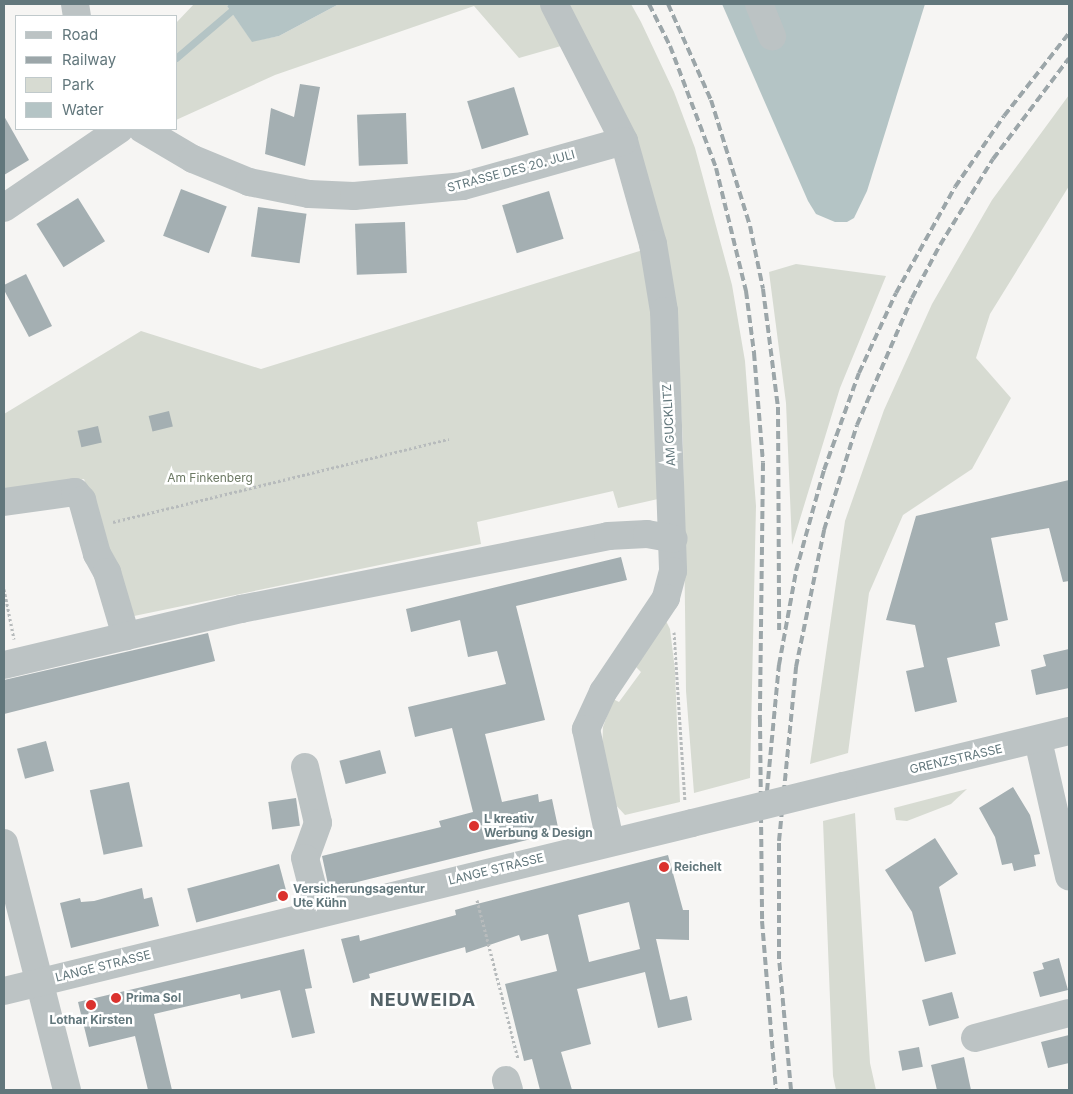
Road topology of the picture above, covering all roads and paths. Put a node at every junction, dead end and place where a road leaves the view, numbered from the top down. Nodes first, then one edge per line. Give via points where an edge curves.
1 (554, 4) edge
2 (759, 4) edge
3 (772, 37) dead end
4 (119, 130) edge
5 (144, 130) edge
6 (624, 141) junction
7 (4, 208) edge
8 (449, 439) dead end
9 (4, 502) edge
10 (90, 528) junction
11 (674, 539) junction
12 (4, 589) edge
13 (666, 598) junction
14 (126, 636) junction
15 (11, 663) edge
16 (1069, 731) edge
17 (1038, 740) junction
18 (305, 767) dead end
19 (843, 786) joint
20 (692, 823) junction
21 (610, 841) junction
22 (4, 843) edge
23 (471, 875) junction
24 (1069, 877) edge
25 (319, 913) junction
26 (40, 982) junction
27 (4, 991) edge
28 (1069, 1013) edge
29 (975, 1038) dead end
30 (508, 1085) edge
31 (67, 1090) edge

1 - 6 street, AM GUCKLITZ
2 - 3 street
4 - 7 street
5 - 6 street, STRASSE DES 20. JULI via 193,159 249,182 309,194 354,196 463,186
6 - 11 street, AM GUCKLITZ via 653,244 661,292
8 - 10 path
9 - 10 street via 75,492 82,500
10 - 14 street
11 - 13 street, AM GUCKLITZ via 673,571
11 - 14 street via 647,534 608,536 241,609
12 - 15 path
13 - 20 path via 678,647 685,802
13 - 21 street, AM GUCKLITZ via 603,692 586,730
14 - 15 street
16 - 17 street, GRENZSTRASSE
17 - 19 street, GRENZSTRASSE
17 - 24 street
18 - 25 street via 318,823 305,858
19 - 20 street, LANGE STRASSE, bridge
20 - 21 street, LANGE STRASSE
21 - 23 street, LANGE STRASSE
22 - 26 street
23 - 25 street, LANGE STRASSE
23 - 30 path via 520,1065
25 - 26 street, LANGE STRASSE
26 - 27 street, LANGE STRASSE
26 - 31 street
28 - 29 street

